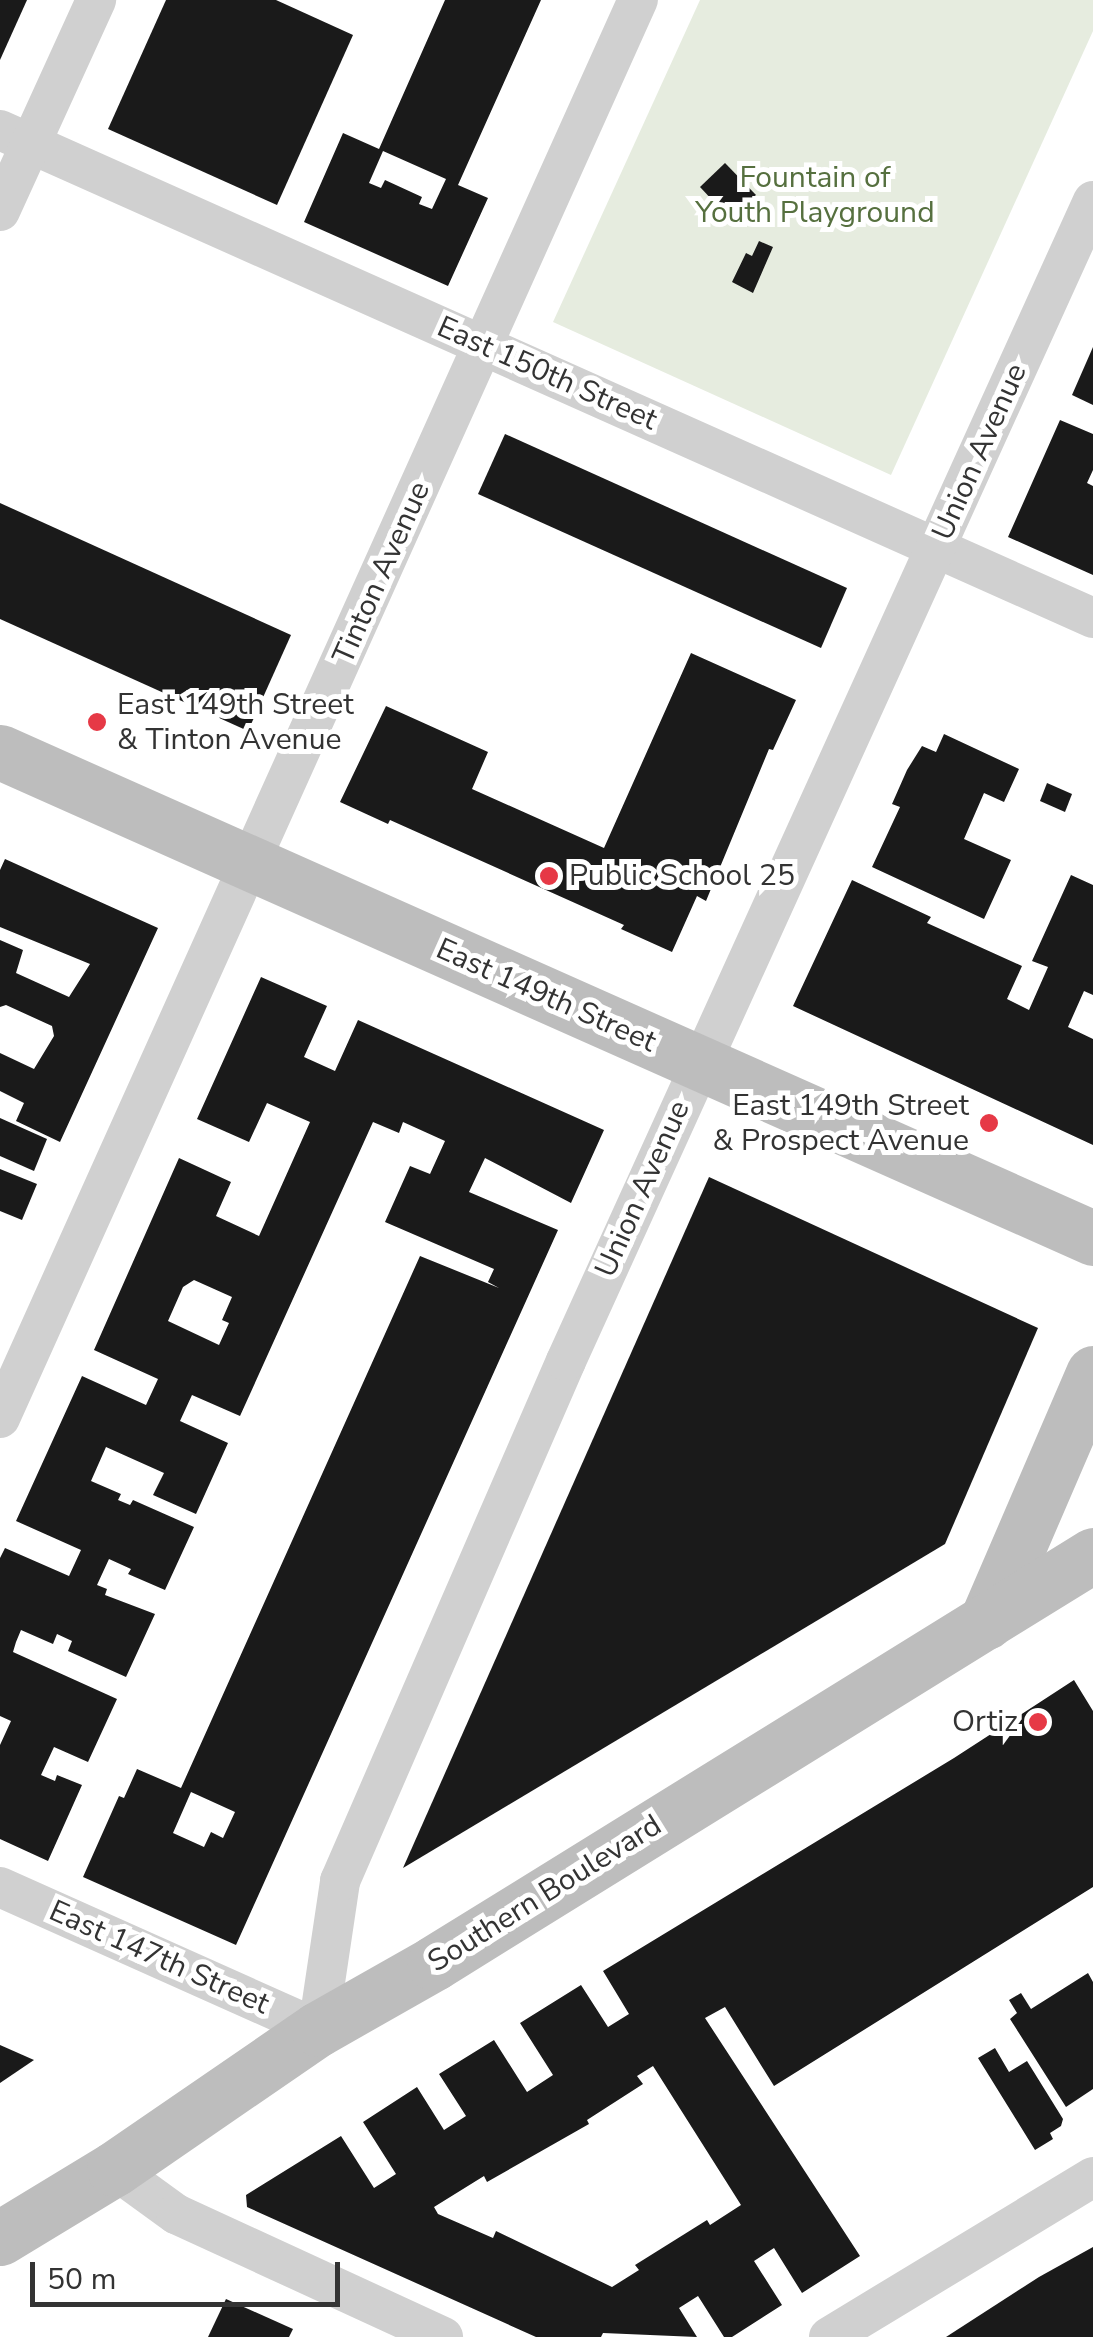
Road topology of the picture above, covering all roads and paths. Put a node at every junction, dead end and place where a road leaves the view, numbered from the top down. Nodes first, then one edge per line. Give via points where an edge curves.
1 (96, 0) edge
2 (638, 0) edge
3 (15, 136) edge
4 (1093, 201) edge
5 (0, 211) edge
6 (484, 346) junction
7 (936, 548) junction
8 (1093, 618) edge
9 (0, 752) edge
10 (249, 863) junction
11 (700, 1064) junction
12 (1093, 1238) edge
13 (1093, 1373) edge
14 (0, 1418) edge
15 (1093, 1555) edge
16 (986, 1622) junction
17 (0, 1887) edge
18 (318, 2029) junction
19 (114, 2168) junction
20 (1093, 2176) edge
21 (0, 2238) edge
22 (444, 2337) edge
23 (829, 2337) edge

1 - 3 street
2 - 6 street, Tinton Avenue
3 - 5 street
3 - 6 street, East 150th Street
4 - 7 street, Union Avenue
6 - 7 street, East 150th Street
6 - 10 street, Tinton Avenue
7 - 8 street, East 150th Street
7 - 11 street, Union Avenue
9 - 10 main road, East 149th Street
10 - 11 main road, East 149th Street
10 - 14 street, Tinton Avenue
11 - 12 main road, East 149th Street
11 - 18 street, Union Avenue via 340,1880
13 - 16 main road
15 - 16 main road, Southern Boulevard
16 - 18 main road, Southern Boulevard
17 - 18 street, East 147th Street
18 - 19 main road, Southern Boulevard
19 - 21 main road, Southern Boulevard
19 - 22 street via 176,2214
20 - 23 street

